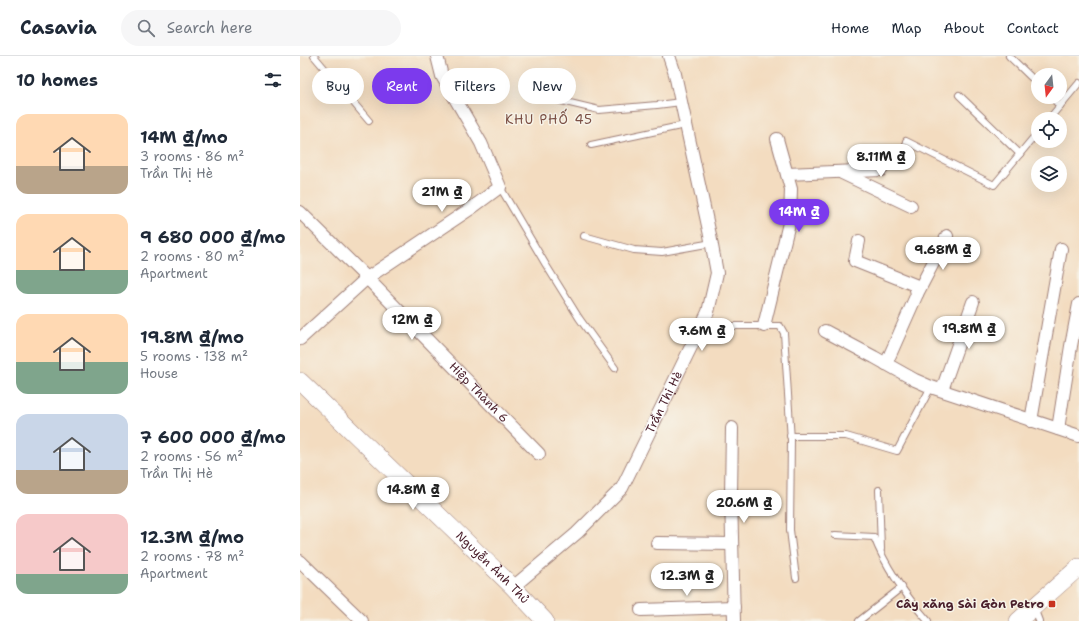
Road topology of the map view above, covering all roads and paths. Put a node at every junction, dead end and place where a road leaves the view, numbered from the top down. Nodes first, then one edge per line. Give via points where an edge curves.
1 (314, 56) edge
2 (437, 56) edge
3 (669, 56) edge
4 (1009, 56) edge
5 (1031, 77) edge
6 (1079, 83) edge
7 (959, 95) dead end
8 (681, 102) junction
9 (574, 104) edge
10 (1060, 106) joint
11 (1055, 112) edge
12 (369, 121) dead end
13 (685, 125) junction
14 (778, 139) dead end
15 (906, 141) dead end
16 (1031, 141) edge
17 (591, 145) dead end
18 (1020, 154) junction
19 (881, 170) dead end
20 (840, 172) junction
21 (787, 174) junction
22 (500, 186) junction
23 (911, 206) dead end
24 (300, 212) edge
25 (584, 236) dead end
26 (947, 236) dead end
27 (859, 241) dead end
28 (712, 243) junction
29 (1061, 248) dead end
30 (367, 278) junction
31 (917, 294) junction
32 (973, 302) dead end
33 (1079, 304) edge
34 (702, 326) junction
35 (764, 326) junction
36 (825, 331) dead end
37 (300, 339) edge
38 (886, 364) junction
39 (615, 368) dead end
40 (300, 381) edge
41 (936, 389) junction
42 (1031, 421) junction
43 (732, 428) dead end
44 (1058, 429) junction
45 (790, 436) junction
46 (1079, 436) edge
47 (539, 454) dead end
48 (879, 490) dead end
49 (835, 535) dead end
50 (657, 543) dead end
51 (732, 544) junction
52 (882, 556) junction
53 (300, 561) edge
54 (1079, 567) edge
55 (796, 578) dead end
56 (513, 587) junction
57 (902, 587) junction
58 (734, 607) junction
59 (641, 610) dead end
60 (1036, 614) edge
61 (362, 621) edge
62 (545, 621) edge
63 (734, 621) edge
64 (859, 621) edge
65 (928, 621) edge
66 (1018, 621) edge

1 - 12 lane
2 - 22 street via 442,76 481,143
3 - 8 street, Trần Thị Hè
4 - 5 lane
6 - 10 lane
7 - 18 lane
8 - 9 lane via 599,110
8 - 13 street, Trần Thị Hè
10 - 11 lane
13 - 17 lane
13 - 28 street, Trần Thị Hè
14 - 21 street
15 - 18 lane via 994,185
16 - 18 lane
19 - 20 street
20 - 21 street
20 - 23 street
21 - 35 street via 791,189 790,219
22 - 30 street
22 - 39 lane via 579,318
24 - 30 street, Hiệp Thành 6
25 - 28 lane via 634,250 662,252
26 - 31 street
27 - 31 street via 855,261 915,285
28 - 34 street, Trần Thị Hè via 717,273
29 - 42 street
30 - 37 street
30 - 47 street, Hiệp Thành 6
31 - 38 street
32 - 41 street
33 - 44 street
34 - 35 lane
34 - 56 street, Trần Thị Hè via 622,488 577,533
35 - 45 lane via 780,326 784,333
36 - 38 street
38 - 41 street
40 - 56 main road, Nguyễn Ảnh Thủ
41 - 42 street
41 - 45 lane via 897,451 846,436
42 - 44 street
43 - 51 street
44 - 46 street
45 - 55 lane via 790,530
48 - 52 lane
49 - 52 lane via 874,537
50 - 51 street
51 - 58 street
52 - 57 lane
53 - 61 street
54 - 60 main road
56 - 62 main road, Nguyễn Ảnh Thủ
57 - 64 lane
57 - 65 lane
58 - 59 street
58 - 63 street
60 - 66 main road

